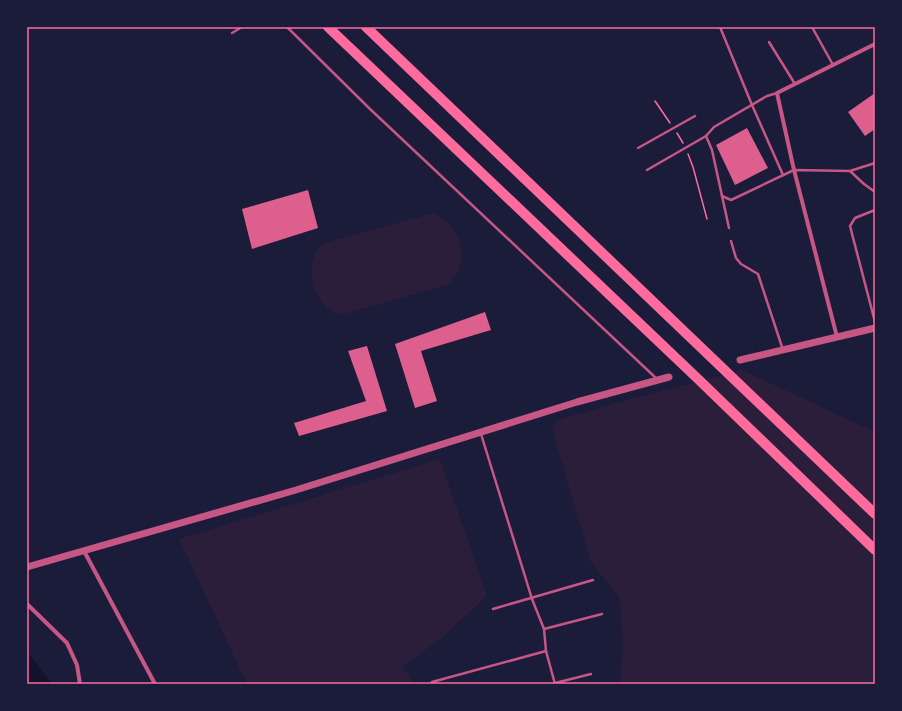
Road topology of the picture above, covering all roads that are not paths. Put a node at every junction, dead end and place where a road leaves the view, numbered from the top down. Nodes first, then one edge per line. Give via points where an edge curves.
1 (242, 27) edge
2 (287, 27) edge
3 (328, 27) edge
4 (366, 27) edge
5 (720, 27) edge
6 (812, 27) edge
7 (232, 33) dead end
8 (769, 42) dead end
9 (875, 44) edge
10 (833, 65) junction
11 (795, 84) junction
12 (777, 93) junction
13 (752, 105) junction
14 (695, 116) dead end
15 (706, 136) junction
16 (638, 148) dead end
17 (875, 163) edge
18 (647, 170) dead end
19 (794, 170) junction
20 (850, 171) junction
21 (783, 176) junction
22 (875, 192) edge
23 (722, 196) junction
24 (875, 210) edge
25 (728, 228) dead end
26 (731, 241) dead end
27 (875, 322) edge
28 (875, 328) edge
29 (837, 338) junction
30 (783, 350) junction
31 (740, 360) dead end
32 (669, 377) dead end
33 (658, 380) junction
34 (480, 431) junction
35 (875, 514) edge
36 (875, 550) edge
37 (84, 551) junction
38 (27, 567) edge
39 (593, 580) dead end
40 (532, 599) junction
41 (27, 604) edge
42 (493, 609) dead end
43 (602, 614) dead end
44 (544, 629) junction
45 (546, 651) junction
46 (591, 674) dead end
47 (432, 682) dead end
48 (80, 684) edge
49 (155, 684) edge
50 (555, 684) edge

1 - 7 lane
2 - 33 lane via 370,109
3 - 36 highway
4 - 35 highway
5 - 13 lane
6 - 10 lane
8 - 11 lane
9 - 10 street
10 - 11 street
11 - 12 street
12 - 13 lane
12 - 19 street
13 - 15 lane via 714,127
13 - 21 lane
14 - 16 lane
15 - 18 lane
15 - 23 lane via 712,150
17 - 20 lane
19 - 20 lane
19 - 21 lane
19 - 29 street
20 - 22 lane
21 - 23 lane via 731,200
23 - 25 lane
24 - 27 lane via 855,218 850,226
26 - 30 lane via 736,258 758,274
28 - 29 street
29 - 30 street
30 - 31 street
32 - 33 street
33 - 34 street
34 - 37 street via 296,490
34 - 40 lane
37 - 38 street
37 - 49 street
39 - 40 lane
40 - 42 lane
40 - 44 lane
41 - 48 street via 67,643 77,665
43 - 44 lane
44 - 45 lane
45 - 47 lane
45 - 50 lane
46 - 50 lane

